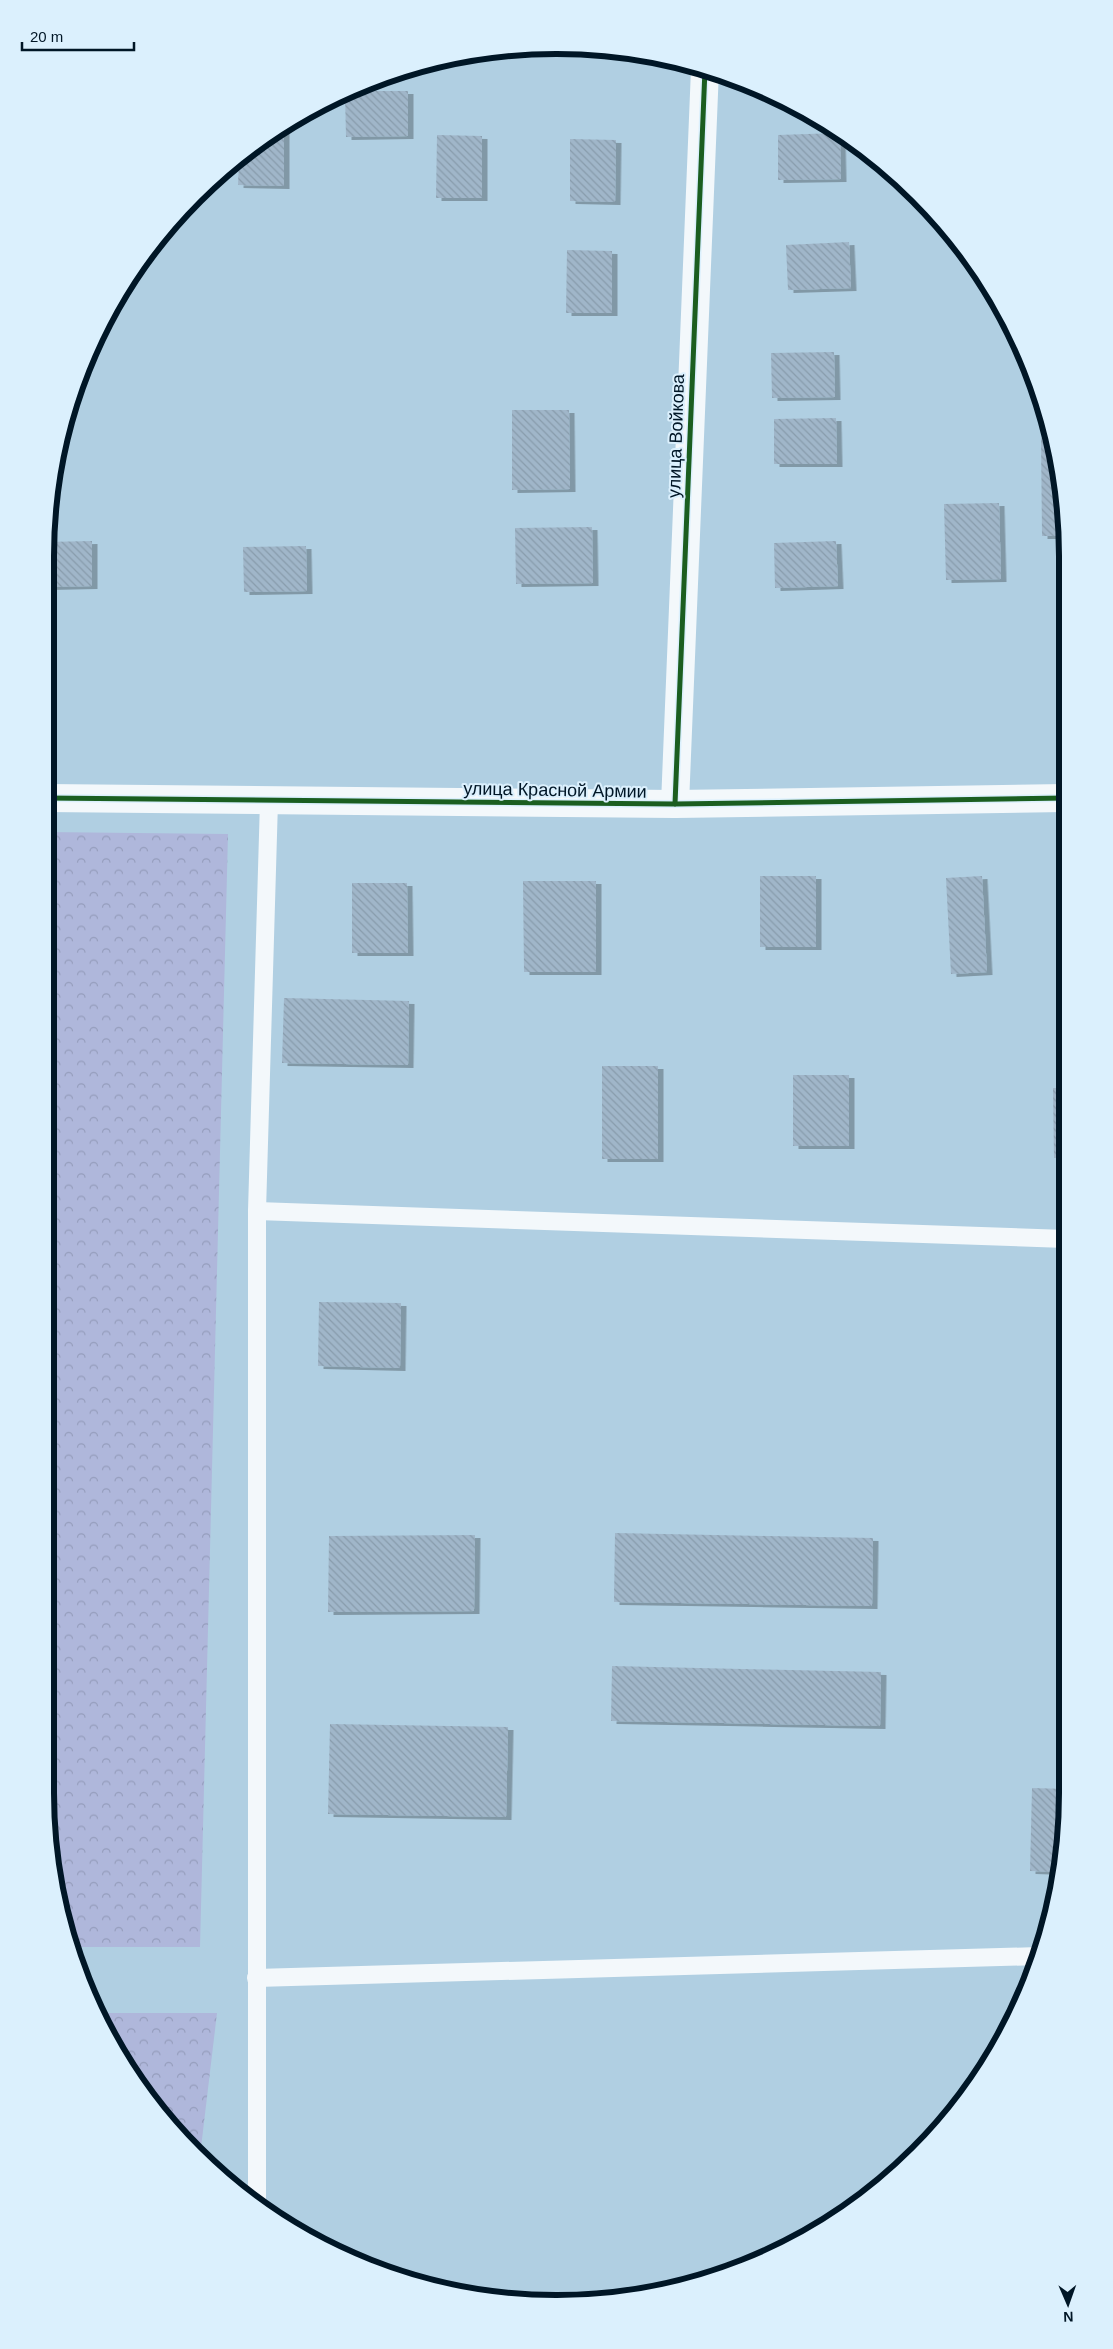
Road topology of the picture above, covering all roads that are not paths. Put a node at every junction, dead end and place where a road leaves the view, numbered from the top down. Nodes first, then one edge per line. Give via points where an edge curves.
1 (705, 76) edge
2 (54, 798) edge
3 (1059, 798) edge
4 (269, 800) junction
5 (674, 804) junction
6 (257, 1211) junction
7 (1059, 1239) edge
8 (1032, 1956) edge
9 (256, 1978) junction
10 (257, 2196) edge

1 - 5 street, улица Войкова
2 - 4 street, улица Красной Армии
3 - 5 street, улица Красной Армии
4 - 5 street, улица Красной Армии
4 - 6 lane
6 - 7 lane
6 - 9 lane
8 - 9 lane
9 - 10 lane

